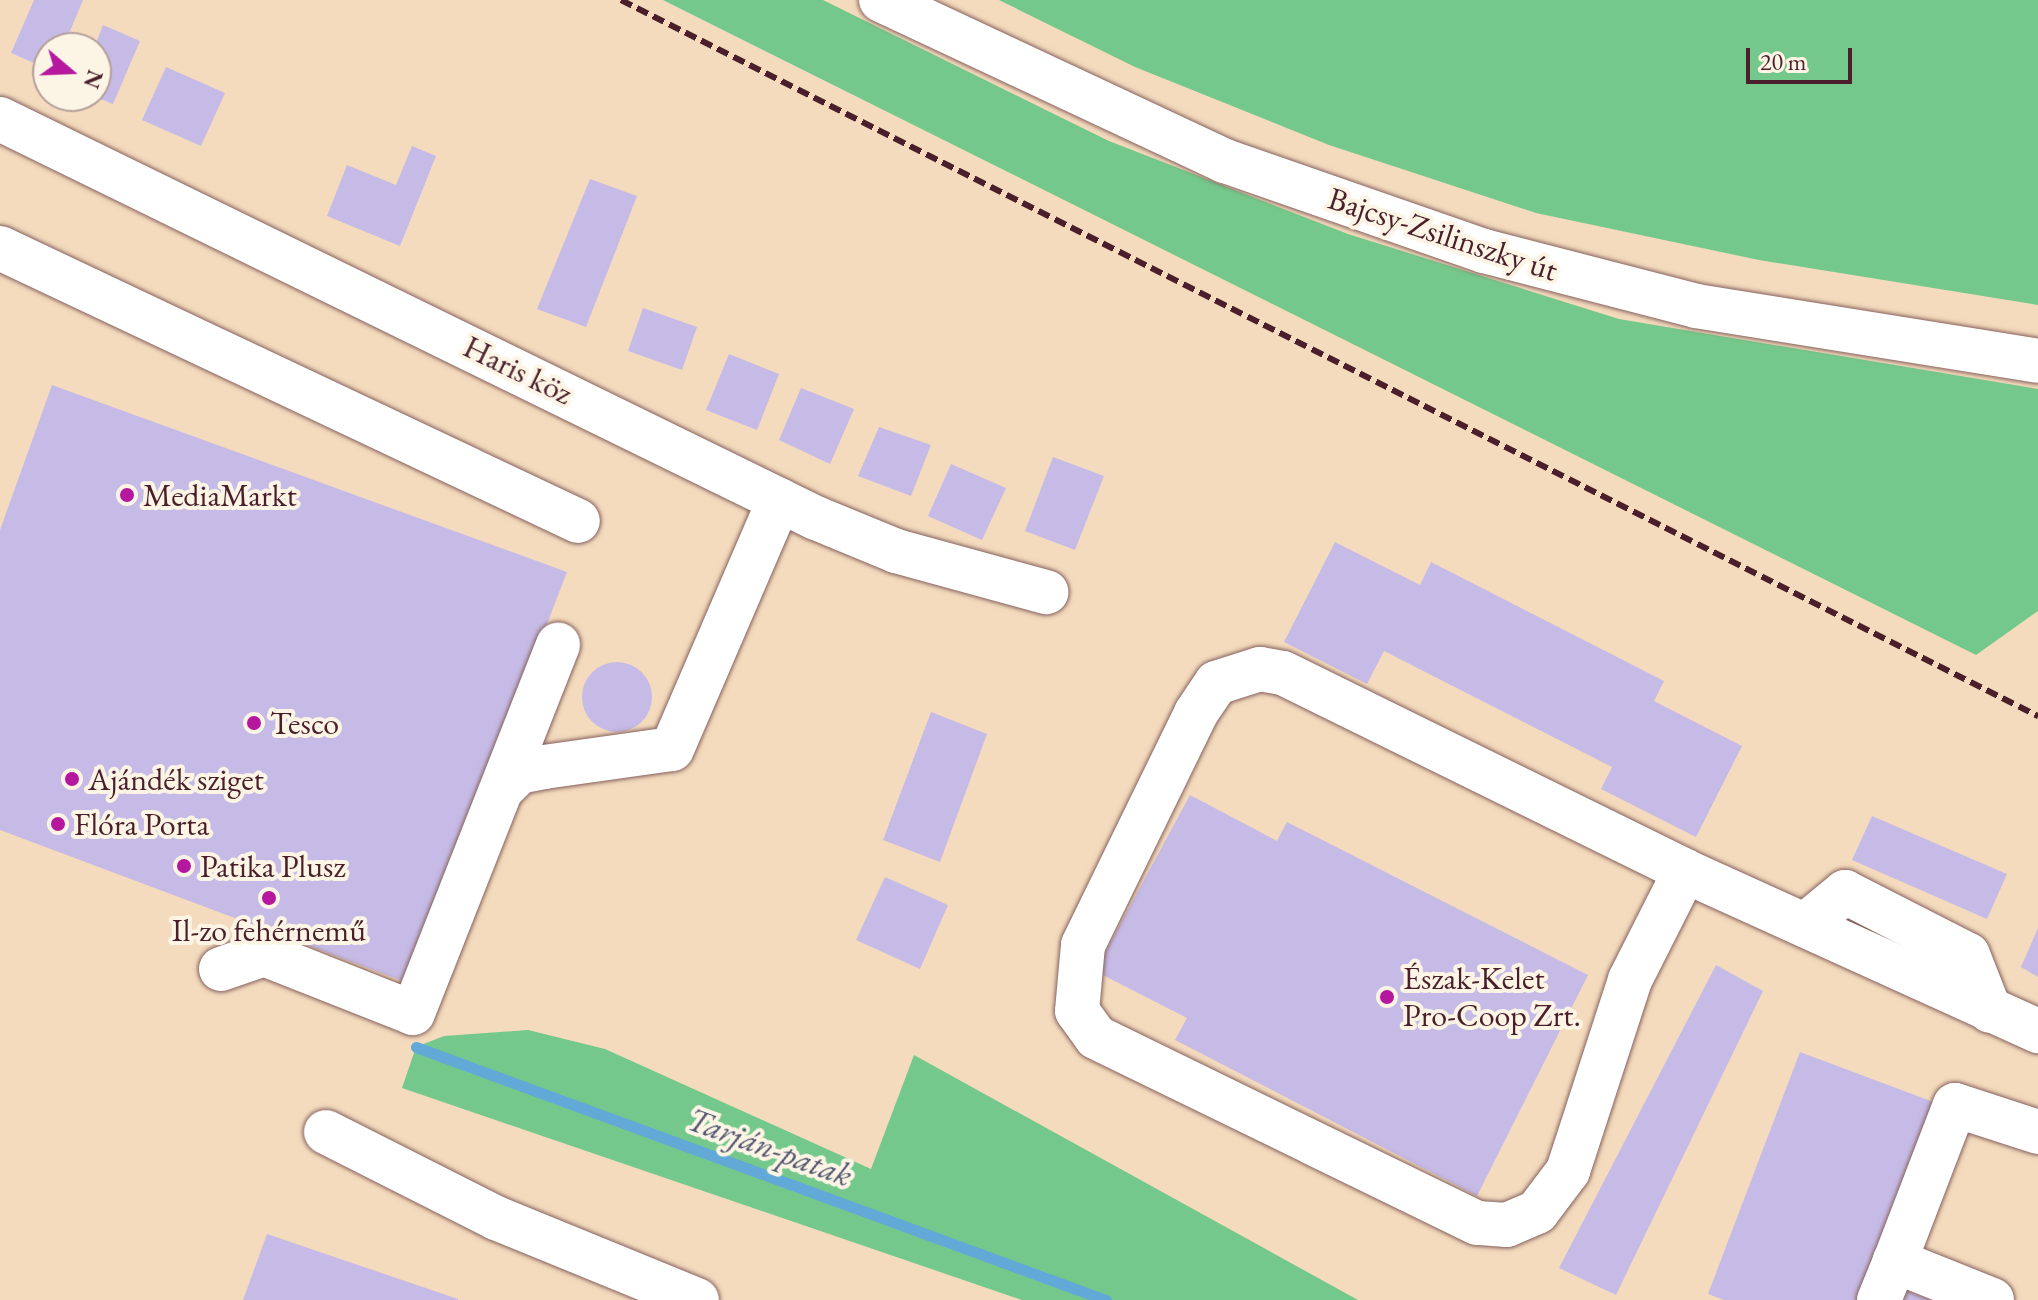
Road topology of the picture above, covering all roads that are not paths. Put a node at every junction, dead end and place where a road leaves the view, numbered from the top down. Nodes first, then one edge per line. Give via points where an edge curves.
1 (881, 0) edge
2 (0, 119) edge
3 (0, 248) edge
4 (2038, 361) edge
5 (779, 500) junction
6 (578, 521) dead end
7 (1046, 592) dead end
8 (558, 644) dead end
9 (504, 787) junction
10 (1685, 871) junction
11 (221, 969) dead end
12 (2038, 1031) edge
13 (326, 1132) dead end
14 (2038, 1132) edge
15 (1887, 1281) edge
16 (697, 1300) edge
17 (1992, 1300) edge

1 - 4 street, Bajcsy-Zsilinszky út via 1225,161 1484,251 1696,306
2 - 5 street, Haris köz
3 - 6 street
5 - 7 street, Haris köz via 896,551
5 - 9 street via 672,749 519,772
8 - 9 street
9 - 11 street via 413,1013 264,954
10 - 10 street via 1283,673 1260,669 1216,683 1196,713 1083,945 1077,1011 1096,1037 1477,1223 1507,1225 1537,1212 1568,1171 1630,980
10 - 12 street
13 - 16 street via 496,1218
14 - 15 street via 1955,1105
15 - 17 street

